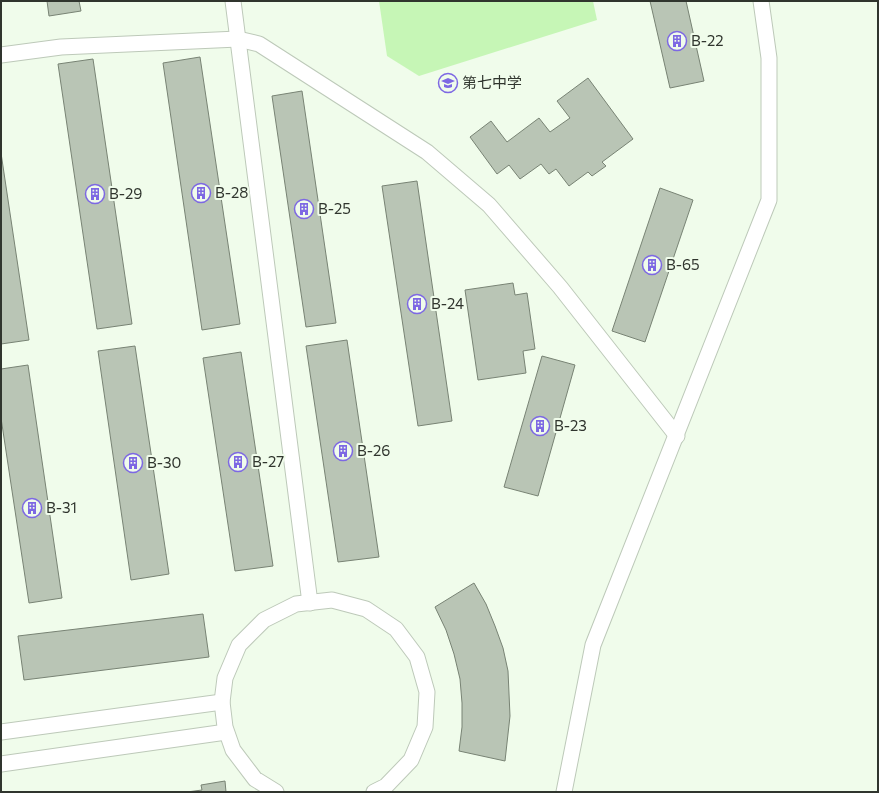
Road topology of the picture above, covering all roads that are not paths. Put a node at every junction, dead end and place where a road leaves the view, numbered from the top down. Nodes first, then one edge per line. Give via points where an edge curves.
1 (233, 1) edge
2 (761, 1) edge
3 (238, 39) junction
4 (1, 55) edge
5 (677, 436) junction
6 (310, 603) junction
7 (222, 702) junction
8 (1, 732) edge
9 (226, 732) junction
10 (1, 764) edge
11 (276, 792) edge
12 (374, 792) edge
13 (564, 792) edge

1 - 3 street
2 - 5 street via 769,58 769,200
3 - 4 street via 61,47
3 - 5 street via 259,44 427,152 489,205 560,287
3 - 6 street
5 - 13 street via 593,645
6 - 7 street via 296,604 264,620 240,645 225,678
6 - 12 street via 332,600 366,609 396,629 417,658 427,692 425,727 411,760 386,786
7 - 8 street
7 - 9 street
9 - 10 street
9 - 11 street via 233,750 255,779

